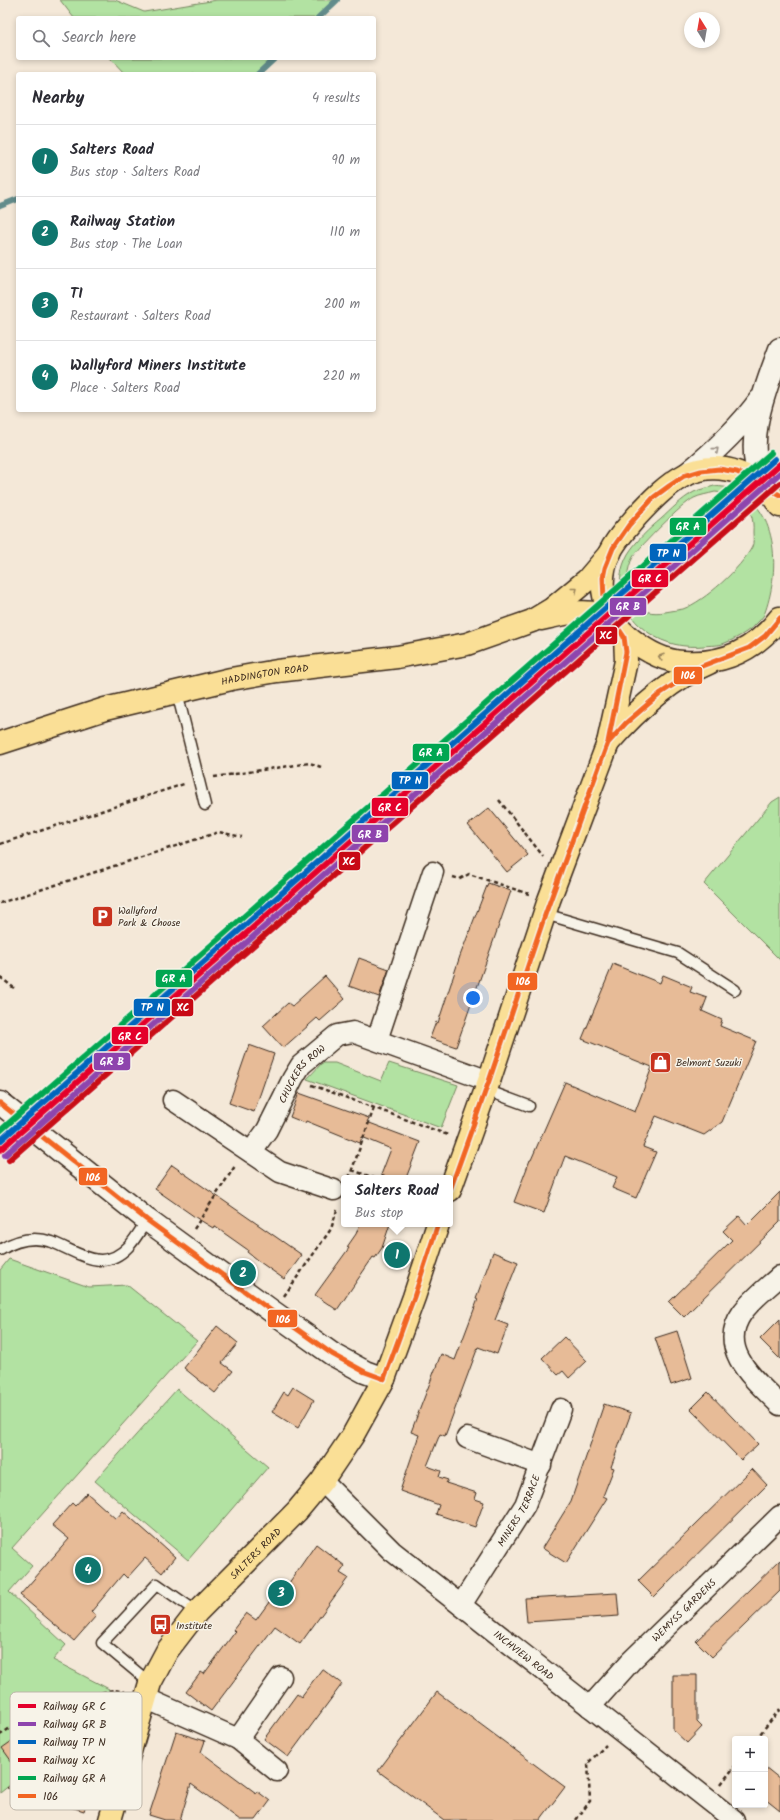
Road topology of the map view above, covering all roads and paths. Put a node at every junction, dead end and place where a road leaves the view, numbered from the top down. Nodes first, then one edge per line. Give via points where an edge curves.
1 (780, 349) edge
2 (763, 395) junction
3 (686, 475) junction
4 (769, 490) edge
5 (610, 553) junction
6 (780, 618) edge
7 (532, 620) junction
8 (612, 621) junction
9 (713, 661) junction
10 (177, 692) junction
11 (0, 743) edge
12 (608, 743) junction
13 (321, 767) dead end
14 (199, 780) junction
15 (499, 800) dead end
16 (206, 805) dead end
17 (242, 837) dead end
18 (0, 844) edge
19 (541, 861) dead end
20 (433, 872) joint
21 (532, 887) dead end
22 (0, 903) edge
23 (541, 903) junction
24 (0, 977) edge
25 (14, 988) dead end
26 (735, 990) dead end
27 (377, 1040) junction
28 (293, 1078) junction
29 (487, 1085) junction
30 (173, 1100) dead end
31 (1, 1104) edge
32 (529, 1106) dead end
33 (374, 1108) junction
34 (466, 1142) junction
35 (249, 1151) junction
36 (352, 1170) junction
37 (349, 1175) edge
38 (366, 1175) edge
39 (453, 1181) edge
40 (340, 1192) edge
41 (147, 1220) junction
42 (437, 1227) edge
43 (183, 1246) junction
44 (0, 1250) edge
45 (780, 1276) edge
46 (273, 1312) junction
47 (384, 1379) junction
48 (780, 1406) edge
49 (561, 1409) dead end
50 (467, 1438) dead end
51 (541, 1465) junction
52 (322, 1481) junction
53 (780, 1516) edge
54 (461, 1605) junction
55 (197, 1612) junction
56 (281, 1677) dead end
57 (148, 1690) junction
58 (104, 1692) edge
59 (590, 1707) junction
60 (780, 1709) edge
61 (142, 1711) edge
62 (10, 1728) edge
63 (619, 1731) junction
64 (0, 1735) edge
65 (758, 1736) edge
66 (238, 1739) junction
67 (277, 1770) dead end
68 (113, 1810) edge
69 (110, 1820) edge
70 (576, 1820) edge
71 (734, 1820) edge

1 - 2 street
3 -> 2 street via 736,430
2 - 4 street via 755,444
3 - 4 main road via 710,469 725,469 739,472
3 - 5 main road via 651,501 618,539
7 -> 5 main road, HADDINGTON ROAD via 552,609 587,580
5 - 8 main road via 603,581
6 - 9 main road via 765,636 748,648
7 - 8 main road, HADDINGTON ROAD via 581,612
7 - 10 main road, HADDINGTON ROAD via 467,644 438,650 276,671
9 -> 8 main road via 678,662 657,656 640,646
8 - 12 main road via 626,662
9 - 12 main road via 661,693 626,723
10 - 11 main road, HADDINGTON ROAD via 104,709
10 - 14 lane
12 - 23 main road
13 - 14 path via 310,763
14 - 16 lane
14 - 18 path
15 - 19 path via 543,855
17 - 22 path via 219,832
20 - 23 path via 460,879 469,874
20 - 27 street
21 - 23 path
23 - 26 lane via 678,953
23 - 29 main road
24 - 25 path
27 - 28 street, CHUCKERS ROW via 353,1032 337,1035 301,1065
27 - 29 street, CHUCKERS ROW
28 - 33 path
28 - 35 street, CHUCKERS ROW via 267,1130
29 - 32 lane
29 - 34 main road
30 - 35 street
31 - 41 street
33 - 34 path
33 - 36 path
34 - 39 main road
35 - 40 street via 280,1172
35 - 43 path
36 - 37 path
36 - 38 path
40 - 46 path via 331,1229
41 - 43 street
41 - 44 lane via 128,1247 105,1260 83,1258 52,1242 36,1239 17,1241
42 - 47 main road, SALTERS ROAD
43 - 46 street
45 - 48 street via 743,1312 738,1320 734,1340 739,1360 745,1369
46 - 47 street via 332,1354
47 - 52 main road, SALTERS ROAD via 353,1435
49 - 51 street, MINERS TERRACE
50 - 51 street
51 - 54 street, MINERS TERRACE via 525,1504
52 - 54 street, INCHVIEW ROAD via 392,1551
52 - 55 main road, SALTERS ROAD via 290,1519
53 - 59 street, WEMYSS GARDENS via 631,1661
54 - 59 street, INCHVIEW ROAD
55 - 57 main road, SALTERS ROAD via 167,1651
55 - 57 lane via 157,1584 102,1643
56 - 66 street
57 - 58 path
57 - 61 main road, SALTERS ROAD
57 - 66 street
59 - 63 street, INCHVIEW ROAD
60 - 65 path
62 - 64 path
63 - 70 path via 588,1763 590,1801
63 - 71 street, INCHVIEW ROAD
66 - 67 street
68 - 69 main road, SALTERS ROAD

